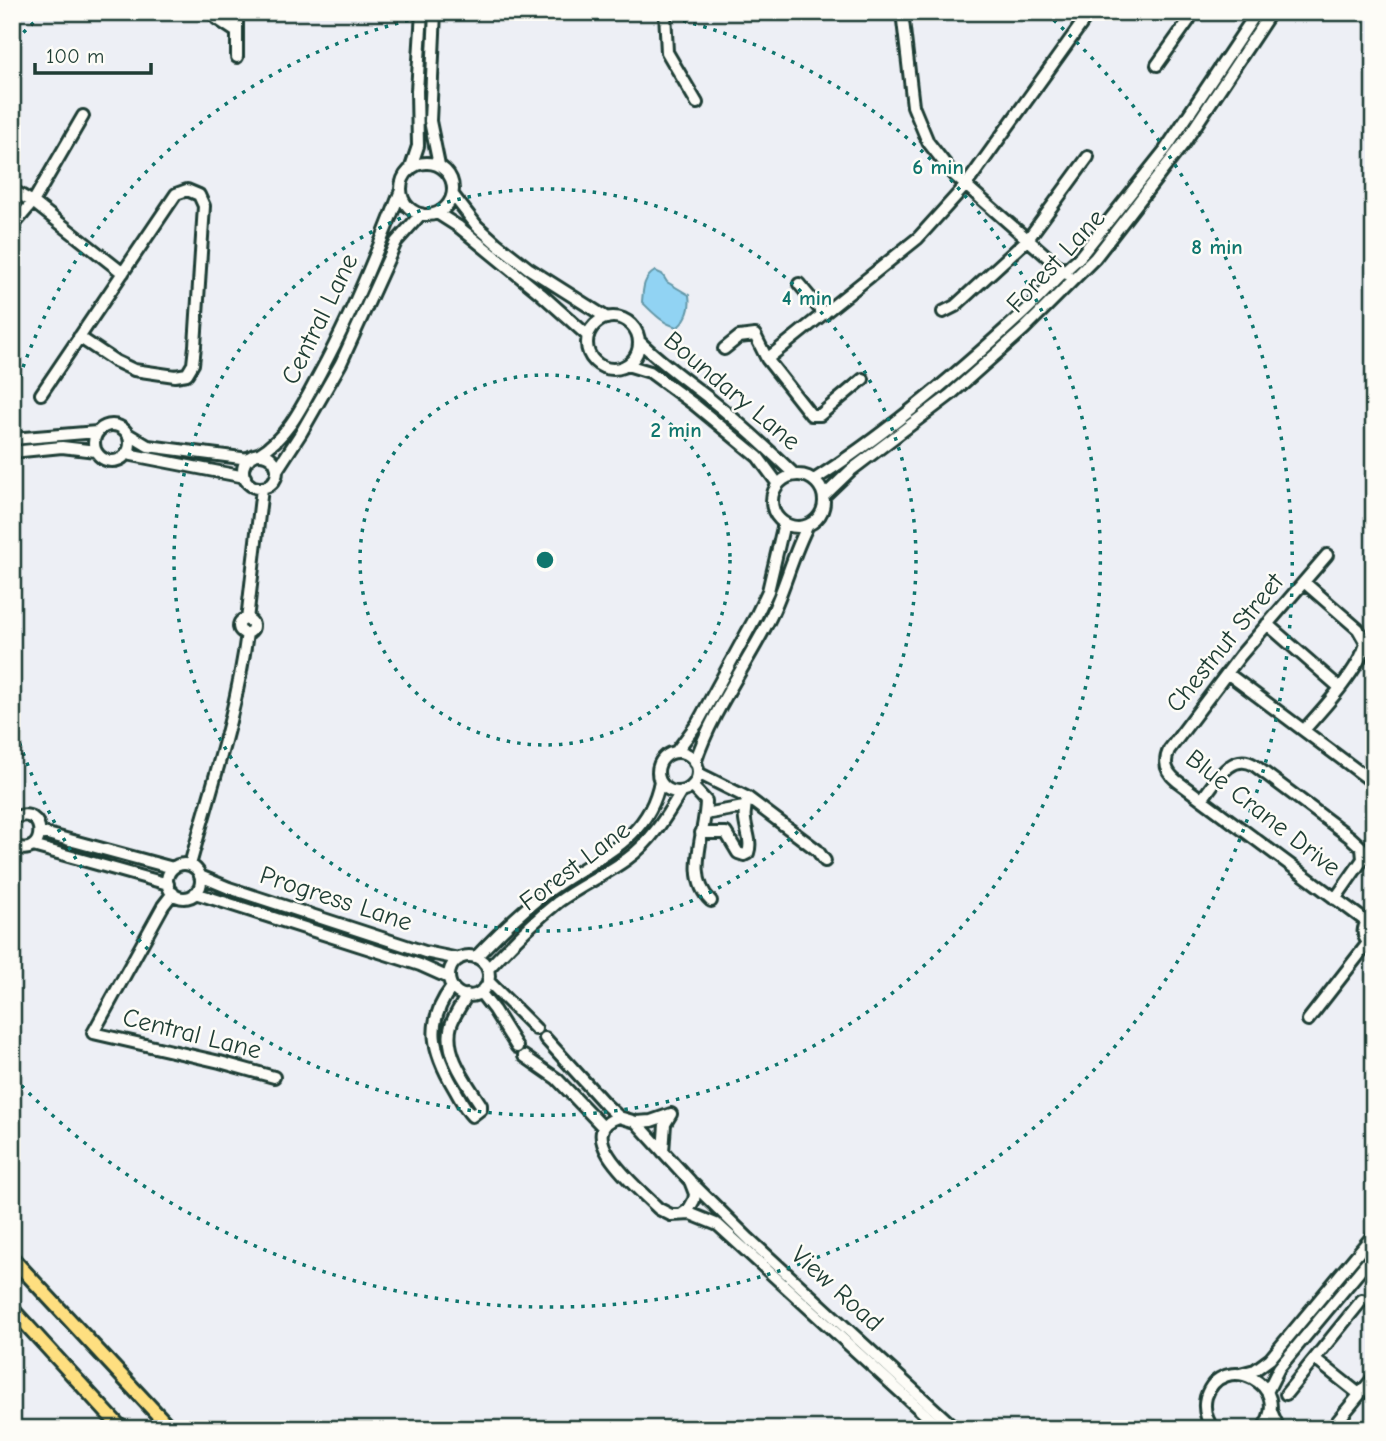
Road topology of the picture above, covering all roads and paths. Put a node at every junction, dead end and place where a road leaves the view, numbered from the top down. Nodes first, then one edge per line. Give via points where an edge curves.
1 (232, 12) edge
2 (237, 12) edge
3 (422, 12) edge
4 (435, 12) edge
5 (665, 12) edge
6 (902, 12) edge
7 (1090, 12) edge
8 (1191, 12) edge
9 (1257, 12) edge
10 (1271, 12) edge
11 (213, 15) edge
12 (237, 32) junction
13 (237, 57) dead end
14 (1157, 65) dead end
15 (697, 103) dead end
16 (83, 116) dead end
17 (1088, 157) dead end
18 (439, 165) junction
19 (410, 170) junction
20 (966, 185) junction
21 (12, 190) edge
22 (401, 190) junction
23 (453, 195) junction
24 (33, 202) junction
25 (437, 213) junction
26 (421, 214) junction
27 (12, 227) edge
28 (1028, 239) junction
29 (1063, 270) junction
30 (122, 273) junction
31 (1073, 278) junction
32 (799, 284) dead end
33 (943, 312) dead end
34 (824, 314) junction
35 (607, 318) junction
36 (588, 336) junction
37 (79, 337) junction
38 (639, 341) junction
39 (724, 349) dead end
40 (767, 359) junction
41 (628, 365) junction
42 (863, 379) dead end
43 (41, 394) dead end
44 (97, 432) junction
45 (128, 433) junction
46 (12, 439) edge
47 (96, 451) junction
48 (12, 452) edge
49 (127, 454) junction
50 (254, 457) junction
51 (277, 470) junction
52 (795, 475) junction
53 (245, 477) junction
54 (814, 480) junction
55 (778, 484) junction
56 (262, 488) junction
57 (824, 496) junction
58 (784, 523) junction
59 (808, 525) junction
60 (1327, 555) dead end
61 (1304, 582) junction
62 (1267, 624) junction
63 (1227, 673) junction
64 (1339, 687) junction
65 (1304, 730) junction
66 (676, 752) junction
67 (1166, 764) joint
68 (696, 768) junction
69 (660, 780) junction
70 (1374, 783) edge
71 (692, 786) junction
72 (681, 792) junction
73 (1202, 799) junction
74 (746, 802) junction
75 (705, 814) junction
76 (12, 819) edge
77 (40, 832) junction
78 (701, 833) junction
79 (12, 845) edge
80 (33, 846) junction
81 (825, 860) dead end
82 (190, 865) junction
83 (173, 869) junction
84 (201, 876) junction
85 (171, 889) junction
86 (195, 893) junction
87 (1335, 899) junction
88 (711, 901) dead end
89 (1370, 920) edge
90 (1371, 944) edge
91 (476, 957) junction
92 (459, 959) junction
93 (488, 975) junction
94 (451, 983) junction
95 (480, 992) junction
96 (467, 995) junction
97 (1308, 1020) dead end
98 (517, 1047) dead end
99 (524, 1056) dead end
100 (275, 1077) dead end
101 (619, 1117) junction
102 (636, 1122) junction
103 (603, 1127) junction
104 (663, 1152) junction
105 (690, 1181) junction
106 (682, 1214) junction
107 (1374, 1234) edge
108 (1374, 1254) edge
109 (12, 1258) edge
110 (1362, 1300) dead end
111 (12, 1308) edge
112 (1315, 1359) junction
113 (1240, 1374) junction
114 (1374, 1377) edge
115 (1267, 1392) junction
116 (1286, 1394) dead end
117 (1359, 1394) junction
118 (1271, 1411) junction
119 (1210, 1426) edge
120 (122, 1429) edge
121 (171, 1429) edge
122 (942, 1429) edge
123 (956, 1429) edge
124 (1262, 1429) edge
125 (1279, 1429) edge
126 (1331, 1429) edge

1 - 11 street
2 - 12 street
3 - 19 street via 418,146
4 - 18 street via 430,121
5 - 15 street via 667,52
6 - 20 street via 918,124 940,159
7 - 20 street
8 - 14 street
9 - 29 street, Forest Lane via 1165,150 1079,258
10 - 31 street, Forest Lane via 1155,182 1095,258
11 - 12 street
12 - 13 street
16 - 24 street
17 - 28 street
18 - 19 street via 421,163
18 - 23 street via 451,177
19 - 22 street
20 - 28 street
20 - 34 street via 918,238
21 - 24 street
22 - 26 street via 407,205
22 - 50 street, Central Lane via 337,343 290,427
23 - 25 street
23 - 35 street via 487,236
24 - 27 street
24 - 30 street
25 - 26 street
25 - 36 street
26 - 51 street, Central Lane via 396,242 341,363
28 - 29 street
28 - 33 street
29 - 31 street
29 - 54 street, Forest Lane via 1025,312 950,378
30 - 37 street
30 - 37 street via 176,194 187,190 199,195 204,206 190,370 175,376 134,370
31 - 57 street, Forest Lane via 950,395
32 - 34 street
34 - 40 street
35 - 36 street
35 - 38 street via 632,325
36 - 41 street via 589,353 598,365 613,370
37 - 43 street
38 - 41 street via 636,356
38 - 52 street, Boundary Lane
39 - 40 street via 739,337 755,335
40 - 42 street via 811,415 820,415
41 - 55 street, Boundary Lane via 650,372 695,405 758,457
44 - 45 street via 110,424
44 - 46 street
44 - 47 street
45 - 49 street
45 - 50 street via 148,446 228,458
47 - 48 street via 62,447
47 - 49 street via 113,461
49 - 53 street
50 - 51 street via 270,458
50 - 53 street via 244,468
51 - 56 street, Central Lane via 272,483
52 - 54 street
52 - 55 street
53 - 56 street via 252,486
54 - 57 street
55 - 58 street via 772,505
56 - 82 street via 247,620 239,626 247,633 241,676
57 - 59 street via 821,513
58 - 59 street
58 - 66 street via 771,582 756,616 697,724
59 - 68 street via 767,624 708,731
60 - 61 street, Chestnut Street
61 - 62 street, Chestnut Street
61 - 64 street via 1365,638 1363,652
62 - 63 street, Chestnut Street
62 - 64 street
63 - 65 street
63 - 67 street, Chestnut Street via 1169,750
64 - 65 street
65 - 70 street
66 - 68 street via 689,755
66 - 69 street via 660,762
67 - 73 street, Blue Crane Drive via 1171,776
68 - 71 street
68 - 74 street
69 - 72 street via 668,790
69 - 91 street, Forest Lane via 656,799 625,840 521,912
71 - 72 street
71 - 75 street via 705,797
72 - 93 street, Forest Lane via 644,845 559,901 509,946
73 - 87 street, Blue Crane Drive
73 - 87 street via 1231,764 1243,761 1358,843 1364,853 1362,864
74 - 75 street
74 - 78 street via 743,818 748,853 738,853 726,833
74 - 81 street
75 - 78 street
76 - 77 street via 27,816
77 - 80 street
77 - 83 street
78 - 88 street via 700,887
79 - 80 street via 19,849
80 - 85 street
82 - 83 street
82 - 84 street
83 - 85 street
84 - 86 street
84 - 92 street, Progress Lane via 425,952
85 - 86 street via 182,897
85 - 100 street, Central Lane via 93,1033
86 - 94 street, Progress Lane via 420,965
87 - 89 street, Blue Crane Drive
89 - 90 street via 1363,933
90 - 97 street
91 - 92 street
91 - 93 street
92 - 94 street via 451,967
93 - 95 street
93 - 101 street
94 - 96 street
94 - 96 street via 435,1023 435,1044 442,1067 472,1116 481,1105 453,1055 451,1036 451,1026
95 - 96 street
95 - 98 street
99 - 103 street via 557,1079
101 - 102 street
101 - 103 street
102 - 104 street, View Road
102 - 104 street via 671,1114 664,1124
103 - 106 street, View Road via 604,1149 641,1191 664,1213
104 - 105 street, View Road
105 - 106 street via 694,1199
105 - 123 street, View Road
106 - 122 street, View Road via 704,1217 718,1225
107 - 113 street via 1270,1359
108 - 115 street via 1279,1368
109 - 121 main road
110 - 112 street
111 - 120 main road
112 - 116 street
112 - 117 street
113 - 115 street via 1256,1379
113 - 119 street via 1224,1377 1211,1387 1205,1403
114 - 117 street
115 - 118 street
117 - 126 street
118 - 124 street
118 - 125 street

